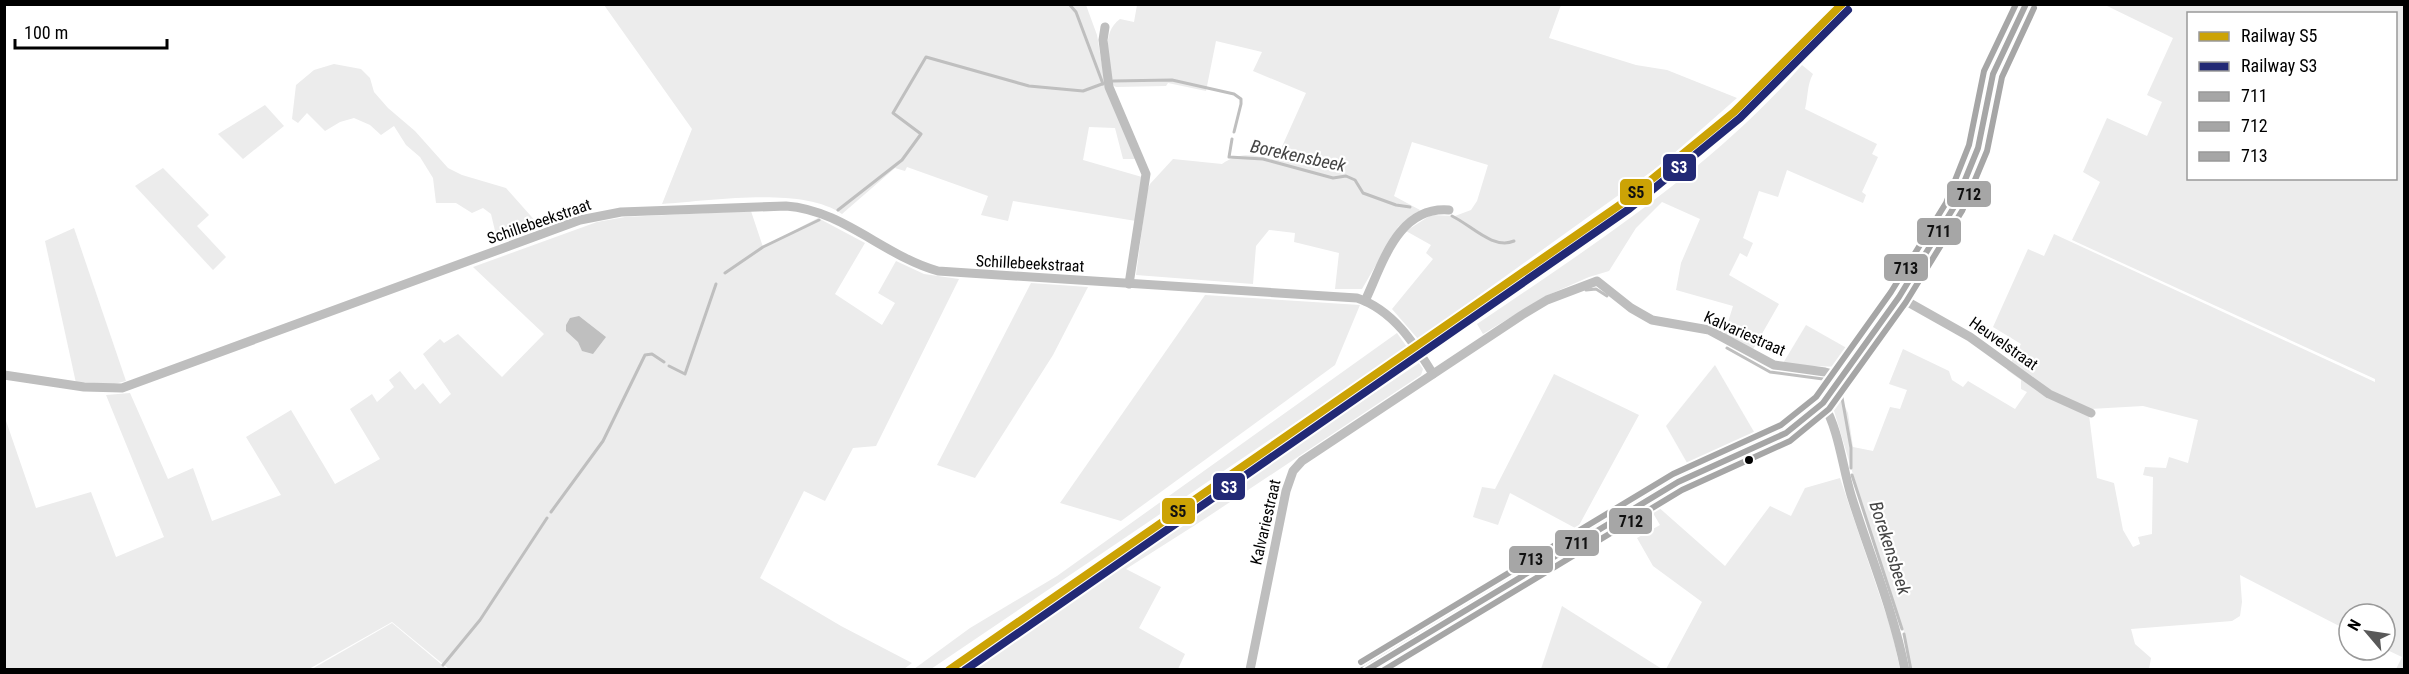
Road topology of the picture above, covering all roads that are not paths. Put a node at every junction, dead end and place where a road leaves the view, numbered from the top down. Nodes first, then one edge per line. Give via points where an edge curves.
1 (2026, 4) edge
2 (1105, 27) dead end
3 (1449, 210) dead end
4 (1129, 284) junction
5 (1899, 297) junction
6 (1365, 301) junction
7 (1433, 374) junction
8 (4, 375) edge
9 (1844, 377) junction
10 (1823, 403) junction
11 (2091, 413) dead end
12 (1250, 669) edge
13 (1366, 669) edge
14 (1905, 669) edge

1 - 5 street via 1993,74 1968,178
2 - 4 street via 1109,87 1146,174
3 - 6 street via 1433,209 1418,215 1402,229
4 - 6 street, Schillebeekstraat
4 - 8 street, Schillebeekstraat via 938,271 904,259 808,208 621,212 580,220 140,384 107,389
5 - 9 street
5 - 11 street, Heuvelstraat via 1970,337 2049,394
6 - 7 street, Schillebeekstraat via 1398,326
7 - 9 street, Kalvariestraat via 1521,315 1597,281 1652,320 1709,330 1774,365
7 - 12 street, Kalvariestraat via 1302,461 1293,471 1278,523
9 - 10 street
10 - 13 street via 1786,433 1678,482
10 - 14 street via 1897,631

